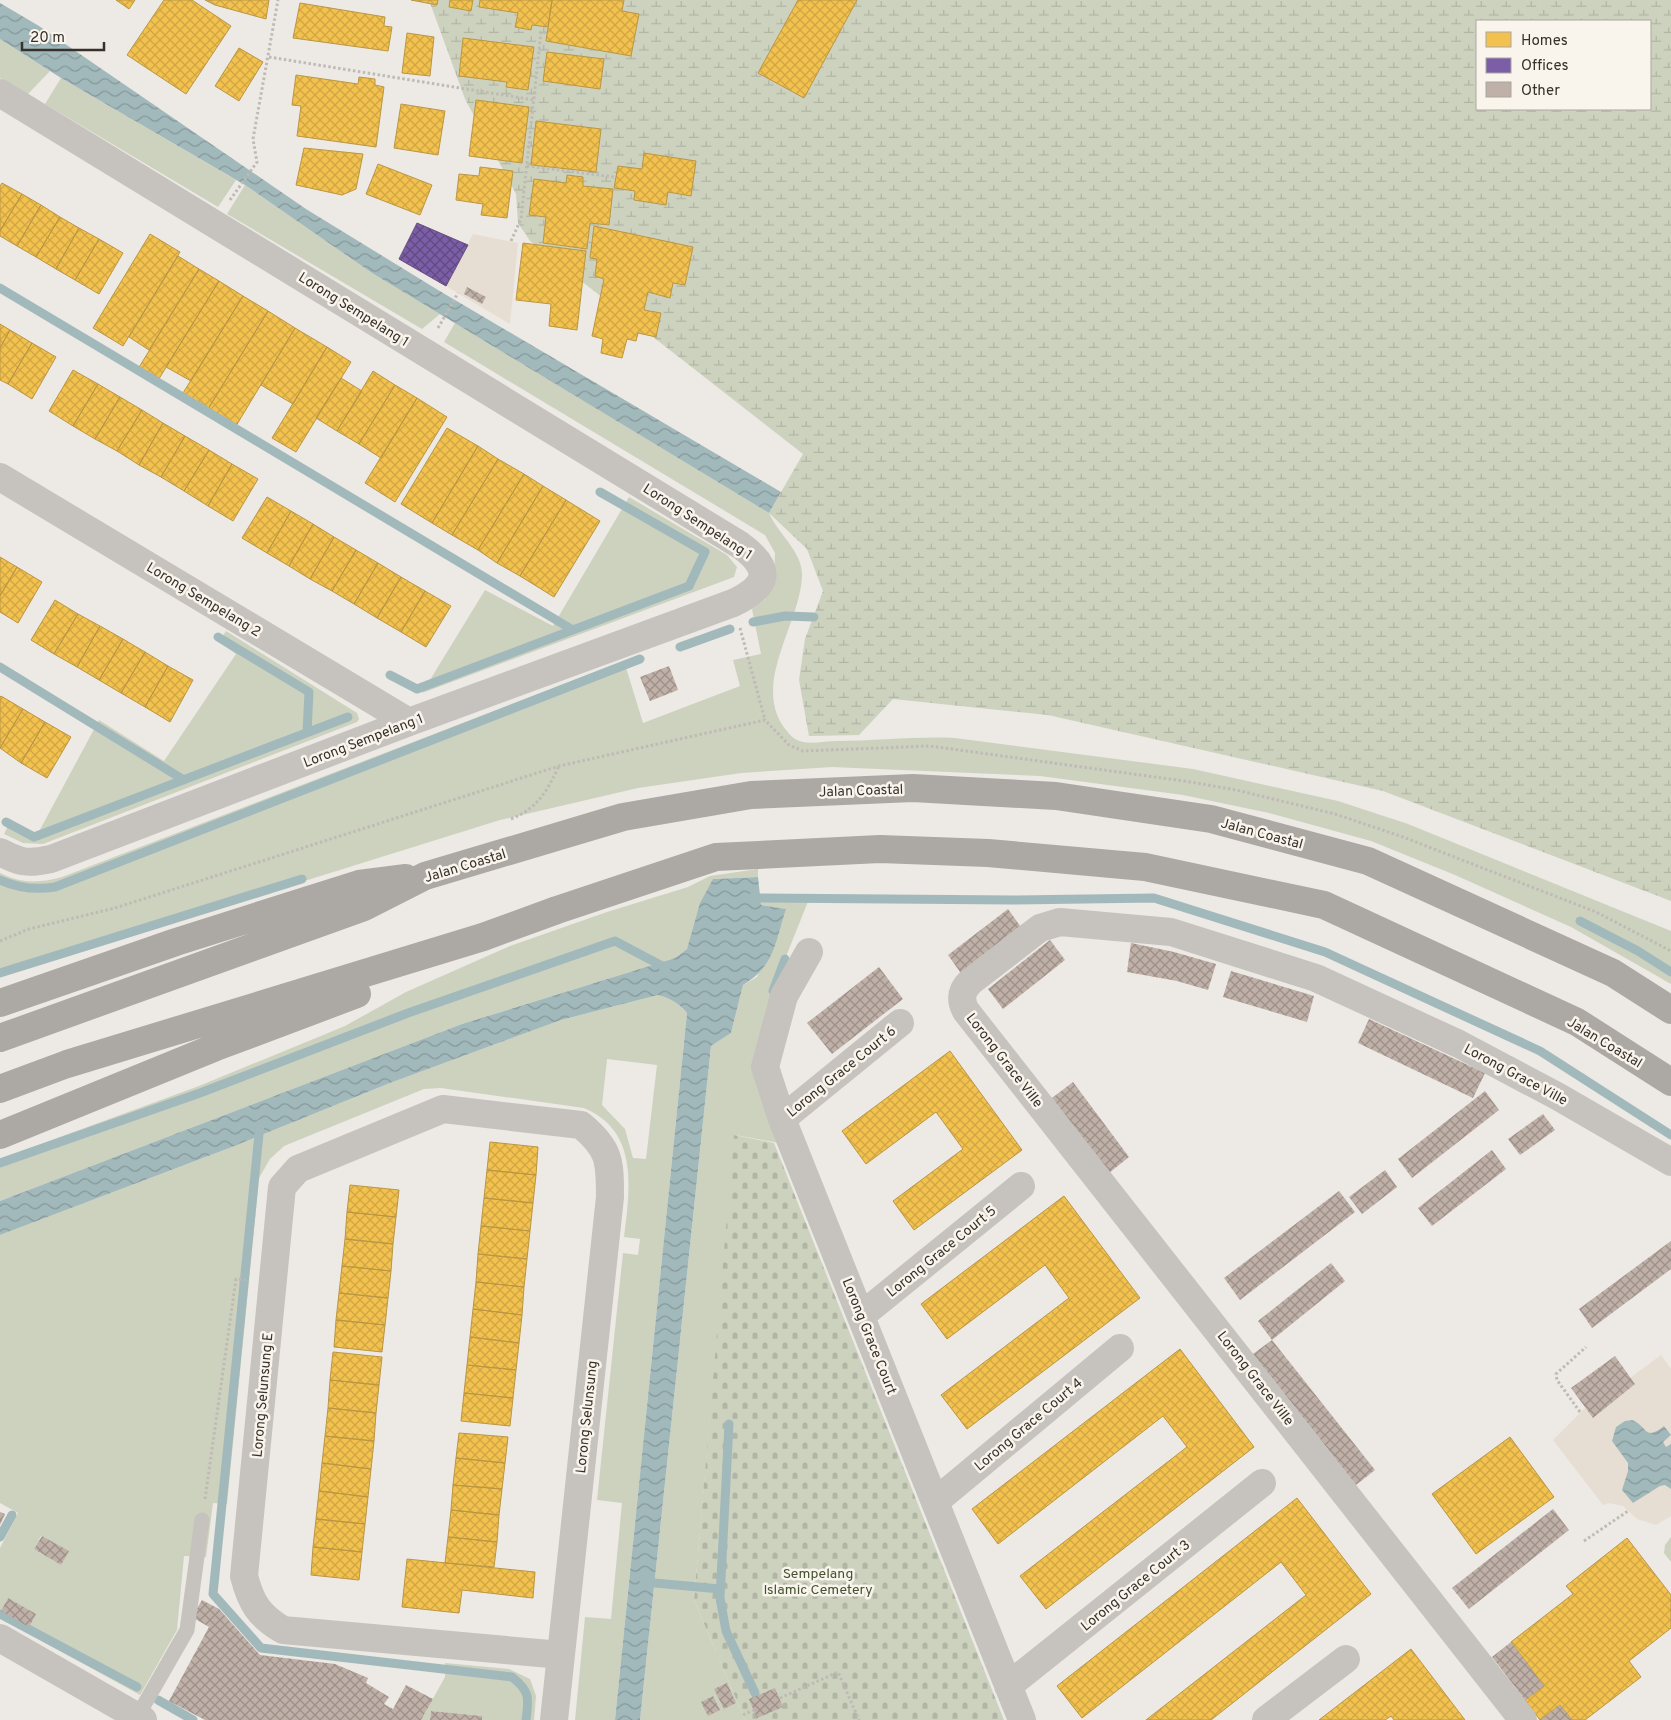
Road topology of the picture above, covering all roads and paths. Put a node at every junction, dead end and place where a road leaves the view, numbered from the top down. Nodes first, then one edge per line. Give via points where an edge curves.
1 (278, 0) edge
2 (547, 33) dead end
3 (269, 57) junction
4 (0, 94) edge
5 (534, 100) junction
6 (527, 166) junction
7 (614, 178) dead end
8 (239, 186) dead end
9 (511, 241) dead end
10 (458, 293) dead end
11 (438, 329) dead end
12 (0, 477) edge
13 (733, 603) junction
14 (764, 720) dead end
15 (409, 722) junction
16 (559, 766) dead end
17 (505, 822) dead end
18 (0, 852) edge
19 (425, 876) junction
20 (484, 937) junction
21 (808, 952) dead end
22 (0, 1004) edge
23 (1671, 1010) edge
24 (900, 1023) dead end
25 (0, 1038) edge
26 (1671, 1082) edge
27 (0, 1089) edge
28 (782, 1120) junction
29 (582, 1125) joint
30 (0, 1134) edge
31 (1671, 1162) edge
32 (1021, 1186) dead end
33 (236, 1279) dead end
34 (862, 1315) junction
35 (1120, 1348) dead end
36 (1586, 1348) dead end
37 (1580, 1412) dead end
38 (1262, 1483) dead end
39 (936, 1501) junction
40 (1628, 1511) dead end
41 (202, 1520) joint
42 (1584, 1541) dead end
43 (0, 1638) edge
44 (561, 1655) junction
45 (1346, 1659) dead end
46 (1008, 1686) junction
47 (780, 1698) dead end
48 (754, 1710) dead end
49 (743, 1715) dead end
50 (140, 1718) edge
51 (554, 1720) edge
52 (860, 1720) edge
53 (1022, 1720) edge
54 (1266, 1720) edge
55 (1523, 1720) edge

1 - 3 path
2 - 5 path via 541,32
3 - 5 path
3 - 8 path via 253,139 257,162
4 - 13 street, Lorong Sempelang 1 via 740,545 757,557 762,572 760,585 753,594
5 - 6 path
6 - 7 path
6 - 9 path via 521,219
10 - 11 path
12 - 15 street, Lorong Sempelang 2
13 - 14 path
13 - 15 street, Lorong Sempelang 1
15 - 18 street, Lorong Sempelang 1 via 51,859 31,864
16 - 17 path via 544,797 519,816
19 - 22 highway via 359,884 176,942
19 - 23 highway, Jalan Coastal via 623,817 751,795 913,788 1056,796 1211,819 1368,861 1613,974
19 - 25 highway, Jalan Coastal via 364,908
20 - 26 highway, Jalan Coastal via 716,857 880,849 988,853 1145,867 1324,905 1577,1022
20 - 27 highway, Jalan Coastal via 67,1064
20 - 30 highway via 428,967 216,1047
21 - 28 street, Lorong Grace Court via 784,996 765,1068
24 - 28 street, Lorong Grace Court 6
28 - 34 street, Lorong Grace Court
29 - 44 street, Lorong Selunsung via 599,1140 610,1167 610,1197
29 - 44 street, Lorong Selunsung E via 443,1109 298,1169 282,1187 244,1576 257,1608 266,1620 283,1630
31 - 55 street, Lorong Grace Ville via 1459,1044 1316,978 1172,932 1060,922 1040,928 964,988 962,1004 966,1011
32 - 34 street, Lorong Grace Court 5
33 - 41 path
34 - 39 street, Lorong Grace Court
35 - 39 street, Lorong Grace Court 4
36 - 37 path via 1556,1374
38 - 46 street, Lorong Grace Court 3
39 - 46 street, Lorong Grace Court
40 - 42 path
41 - 50 lane via 187,1630
43 - 50 street
44 - 51 street, Lorong Selunsung
45 - 54 street
46 - 53 street, Lorong Grace Court
47 - 52 path via 838,1672
48 - 49 path

